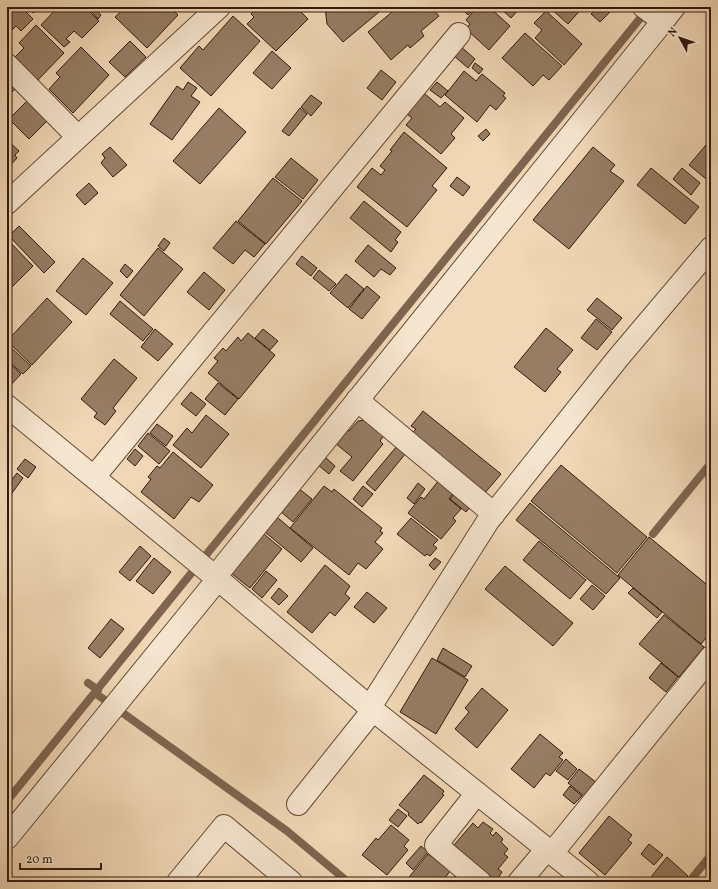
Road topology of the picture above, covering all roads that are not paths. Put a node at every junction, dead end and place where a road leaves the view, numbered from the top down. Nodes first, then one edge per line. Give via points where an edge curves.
1 (219, 7) edge
2 (660, 13) edge
3 (459, 34) dead end
4 (7, 65) edge
5 (78, 137) junction
6 (7, 203) edge
7 (711, 248) edge
8 (357, 400) junction
9 (7, 406) edge
10 (94, 477) junction
11 (494, 514) junction
12 (216, 577) junction
13 (711, 657) edge
14 (372, 709) junction
15 (477, 793) junction
16 (298, 804) dead end
17 (7, 838) edge
18 (549, 851) junction
19 (178, 882) edge
20 (292, 882) edge
21 (480, 882) edge
22 (519, 882) edge
23 (588, 882) edge

1 - 5 street
2 - 8 street
3 - 10 street
4 - 5 street
5 - 6 street
7 - 11 street via 618,358
8 - 11 street
8 - 12 street
9 - 10 street
10 - 12 street
11 - 14 street
12 - 14 street
12 - 17 street via 105,720
13 - 18 street
14 - 15 street
14 - 16 street
15 - 18 street
15 - 21 street via 436,845
18 - 22 street
18 - 23 street
19 - 20 street via 224,826

